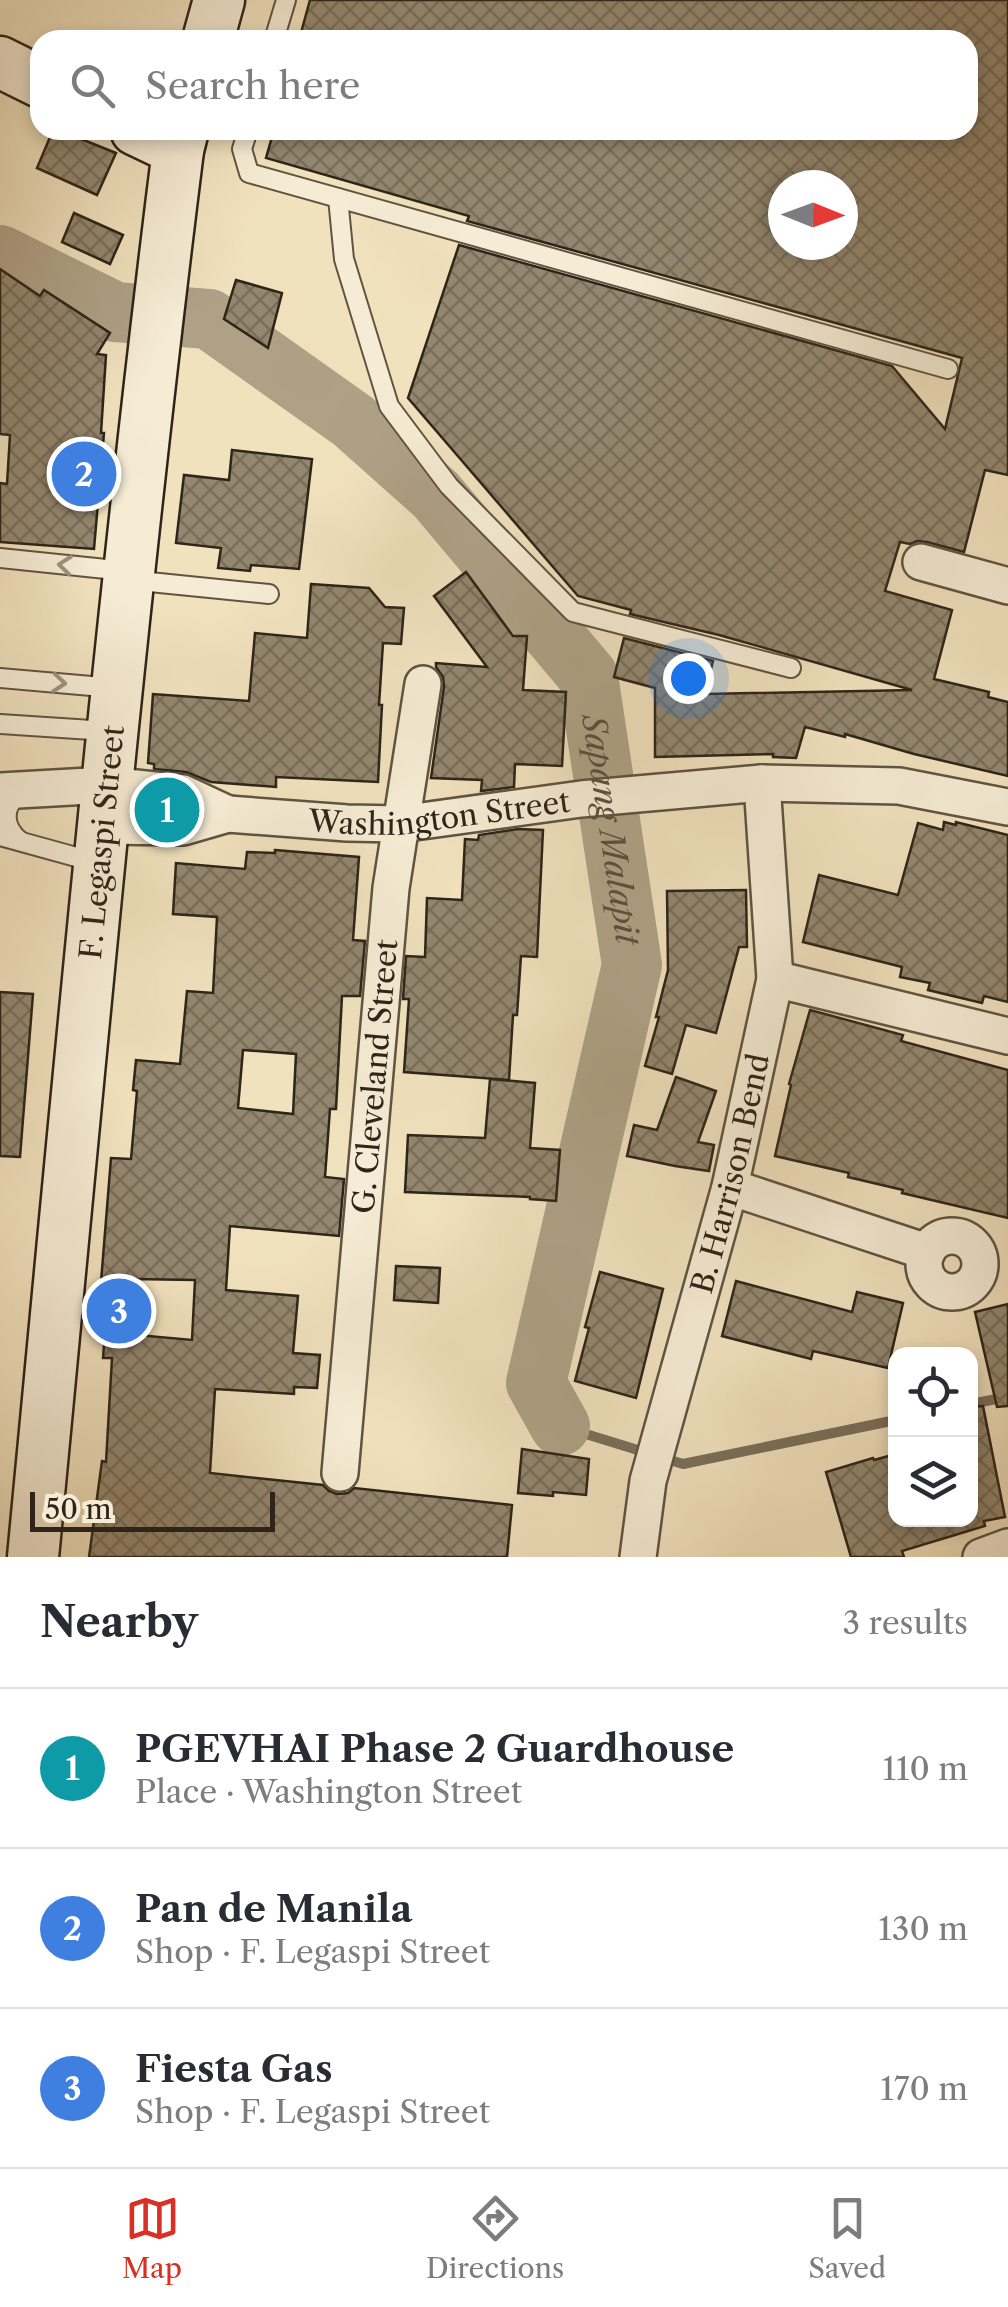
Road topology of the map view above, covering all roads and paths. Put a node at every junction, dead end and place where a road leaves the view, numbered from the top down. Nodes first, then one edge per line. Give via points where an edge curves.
1 (218, 0) edge
2 (286, 0) edge
3 (210, 30) edge
4 (277, 30) edge
5 (0, 62) edge
6 (30, 77) edge
7 (166, 140) edge
8 (245, 140) edge
9 (338, 198) junction
10 (948, 369) dead end
11 (0, 558) edge
12 (921, 562) dead end
13 (129, 576) junction
14 (1008, 586) edge
15 (269, 594) dead end
16 (791, 668) dead end
17 (0, 678) edge
18 (423, 684) dead end
19 (115, 710) junction
20 (0, 724) edge
21 (762, 783) junction
22 (12, 791) edge
23 (1008, 807) edge
24 (103, 824) junction
25 (400, 824) junction
26 (0, 836) edge
27 (20, 841) junction
28 (775, 979) junction
29 (1008, 1036) edge
30 (730, 1187) junction
31 (926, 1252) dead end
32 (340, 1473) dead end
33 (1008, 1548) edge
34 (33, 1557) edge
35 (638, 1557) edge
36 (980, 1557) edge

1 - 3 main road
2 - 4 lane
5 - 6 main road
7 - 13 main road, F. Legaspi Street via 157,316
8 - 9 lane via 249,173
9 - 10 lane
9 - 16 lane via 344,259 389,406 449,486 573,612
13 -> 11 lane
12 - 14 street
13 - 15 lane
13 - 19 main road, F. Legaspi Street
17 -> 19 lane
18 - 25 street, G. Cleveland Street
19 - 20 lane
19 - 24 main road, F. Legaspi Street
21 - 23 street, Washington Street via 899,786
21 - 25 street, Washington Street
21 - 28 street, B. Harrison Bend
22 - 24 street, Washington Street
22 - 27 lane via 7,824
24 - 25 street, Washington Street via 183,793 228,814
24 - 27 lane
24 - 34 main road, F. Legaspi Street
25 - 32 street, G. Cleveland Street
26 - 27 lane
28 - 29 street
28 - 30 street, B. Harrison Bend
30 - 31 street
30 - 35 street, B. Harrison Bend via 648,1481
33 - 36 street

